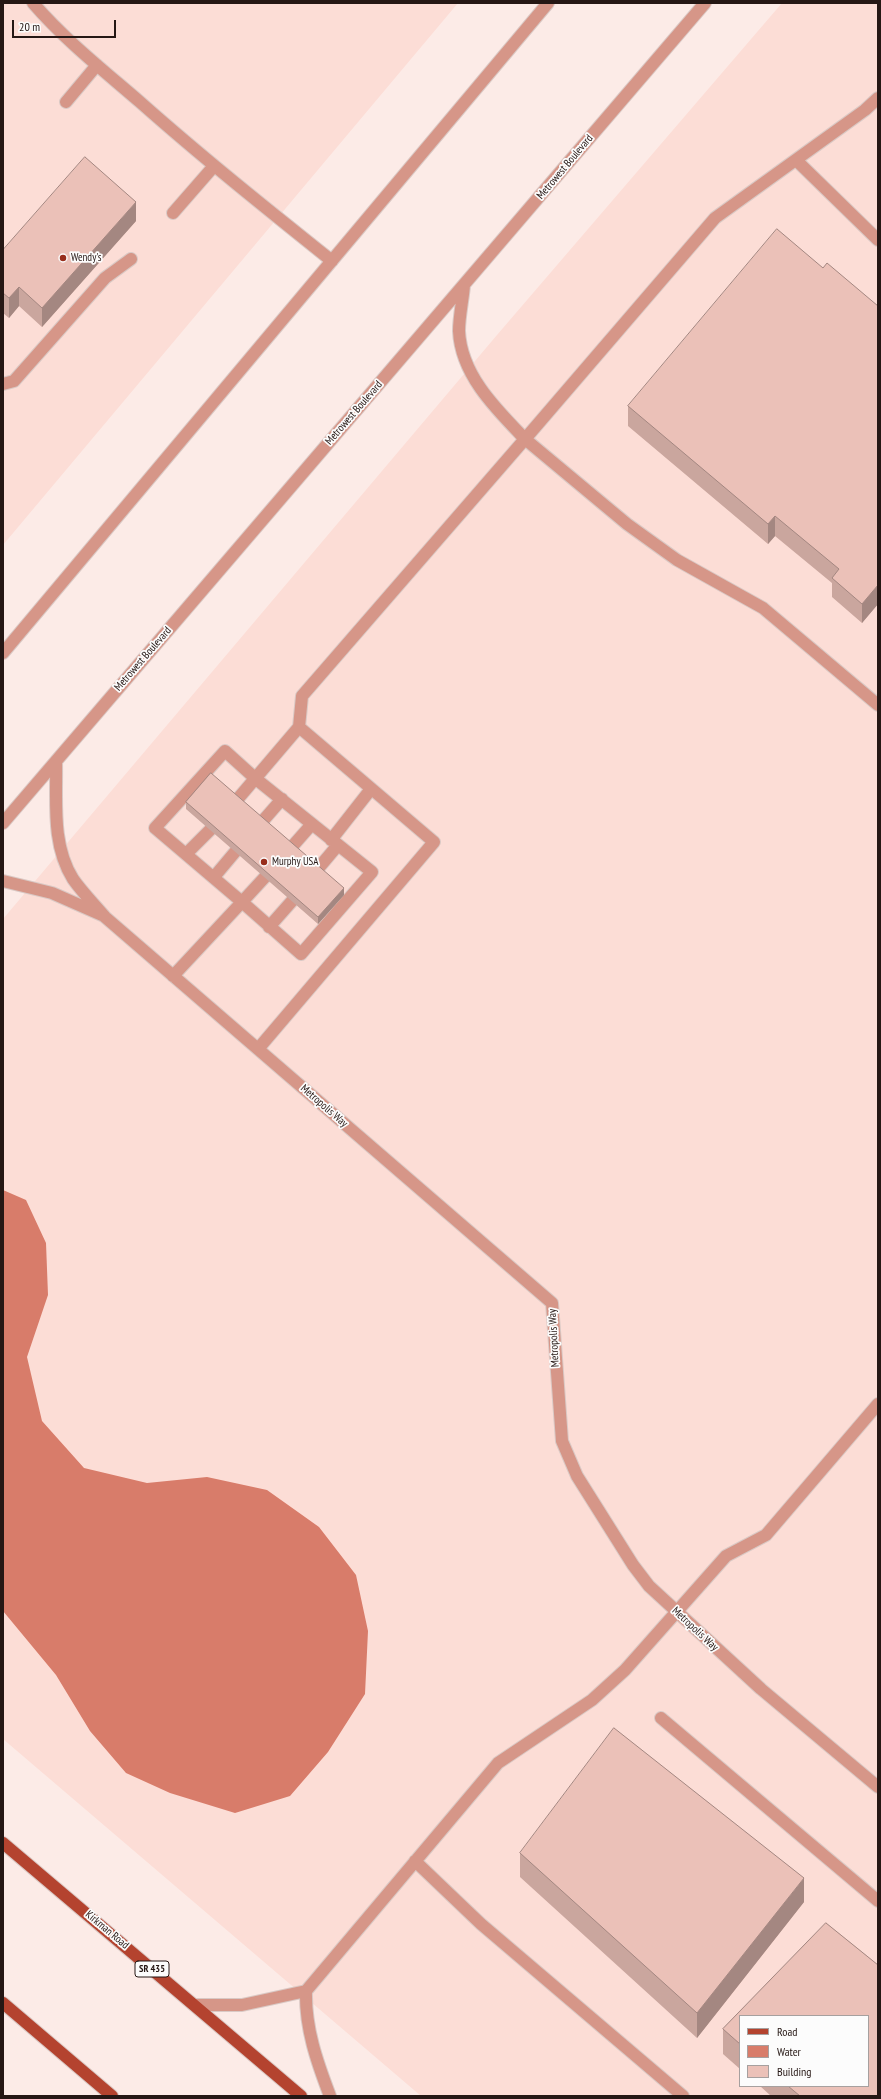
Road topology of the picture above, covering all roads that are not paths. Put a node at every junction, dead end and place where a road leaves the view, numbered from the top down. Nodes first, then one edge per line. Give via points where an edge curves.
1 (33, 3) edge
2 (548, 3) edge
3 (705, 3) edge
4 (97, 65) junction
5 (878, 98) edge
6 (66, 102) dead end
7 (796, 160) junction
8 (214, 166) junction
9 (173, 213) dead end
10 (878, 240) edge
11 (131, 259) dead end
12 (332, 261) junction
13 (464, 285) junction
14 (3, 384) edge
15 (525, 439) junction
16 (3, 654) edge
17 (878, 705) edge
18 (299, 727) junction
19 (56, 761) junction
20 (256, 779) junction
21 (371, 789) junction
22 (282, 799) junction
23 (236, 801) edge
24 (3, 823) edge
25 (261, 823) edge
26 (312, 824) junction
27 (210, 830) edge
28 (334, 842) junction
29 (290, 849) edge
30 (235, 852) edge
31 (186, 854) junction
32 (316, 871) edge
33 (214, 877) junction
34 (265, 878) edge
35 (3, 881) edge
36 (292, 901) edge
37 (242, 902) junction
38 (105, 917) junction
39 (270, 927) junction
40 (173, 976) junction
41 (258, 1049) junction
42 (878, 1404) edge
43 (678, 1612) junction
44 (661, 1718) dead end
45 (878, 1787) edge
46 (3, 1843) edge
47 (414, 1862) junction
48 (878, 1901) edge
49 (306, 1991) junction
50 (3, 2003) edge
51 (195, 2005) junction
52 (112, 2096) edge
53 (301, 2096) edge
54 (330, 2096) edge
55 (683, 2096) edge

1 - 4 street via 57,30
2 - 12 street
3 - 13 street, Metrowest Boulevard
4 - 6 street
4 - 8 street
5 - 7 street
7 - 10 street
7 - 15 street via 715,218
8 - 9 street
8 - 12 street
11 - 14 street via 105,278 14,381
12 - 16 street
13 - 15 street via 459,331 467,365 491,404
13 - 19 street, Metrowest Boulevard
15 - 17 street via 627,524 677,560 763,608
15 - 18 street via 302,696
18 - 20 street
18 - 21 street
19 - 24 street, Metrowest Boulevard
19 - 38 street via 57,830 62,853 73,878
20 - 22 street
20 - 23 street
20 - 31 street via 225,750 155,828
21 - 28 street
21 - 41 street via 434,842
22 - 25 street
22 - 26 street
26 - 28 street
26 - 29 street
27 - 31 street
28 - 32 street
28 - 39 street via 372,872 301,954
30 - 33 street
31 - 33 street
33 - 37 street
34 - 37 street
35 - 38 street via 52,893
36 - 39 street
37 - 39 street
37 - 40 street
38 - 40 street, Metropolis Way
40 - 41 street, Metropolis Way
41 - 43 street, Metropolis Way via 552,1303 562,1441 577,1476 633,1565 649,1586
42 - 43 street via 766,1535 726,1556
43 - 45 street, Metropolis Way via 761,1689
43 - 47 street via 625,1670 592,1700 498,1763
44 - 48 street
46 - 51 main road, Kirkman Road / SR 435
47 - 49 street
47 - 55 street via 481,1924
49 - 51 street via 242,2005
49 - 54 street via 306,2014 318,2064
50 - 52 main road
51 - 53 main road, Kirkman Road / SR 435

